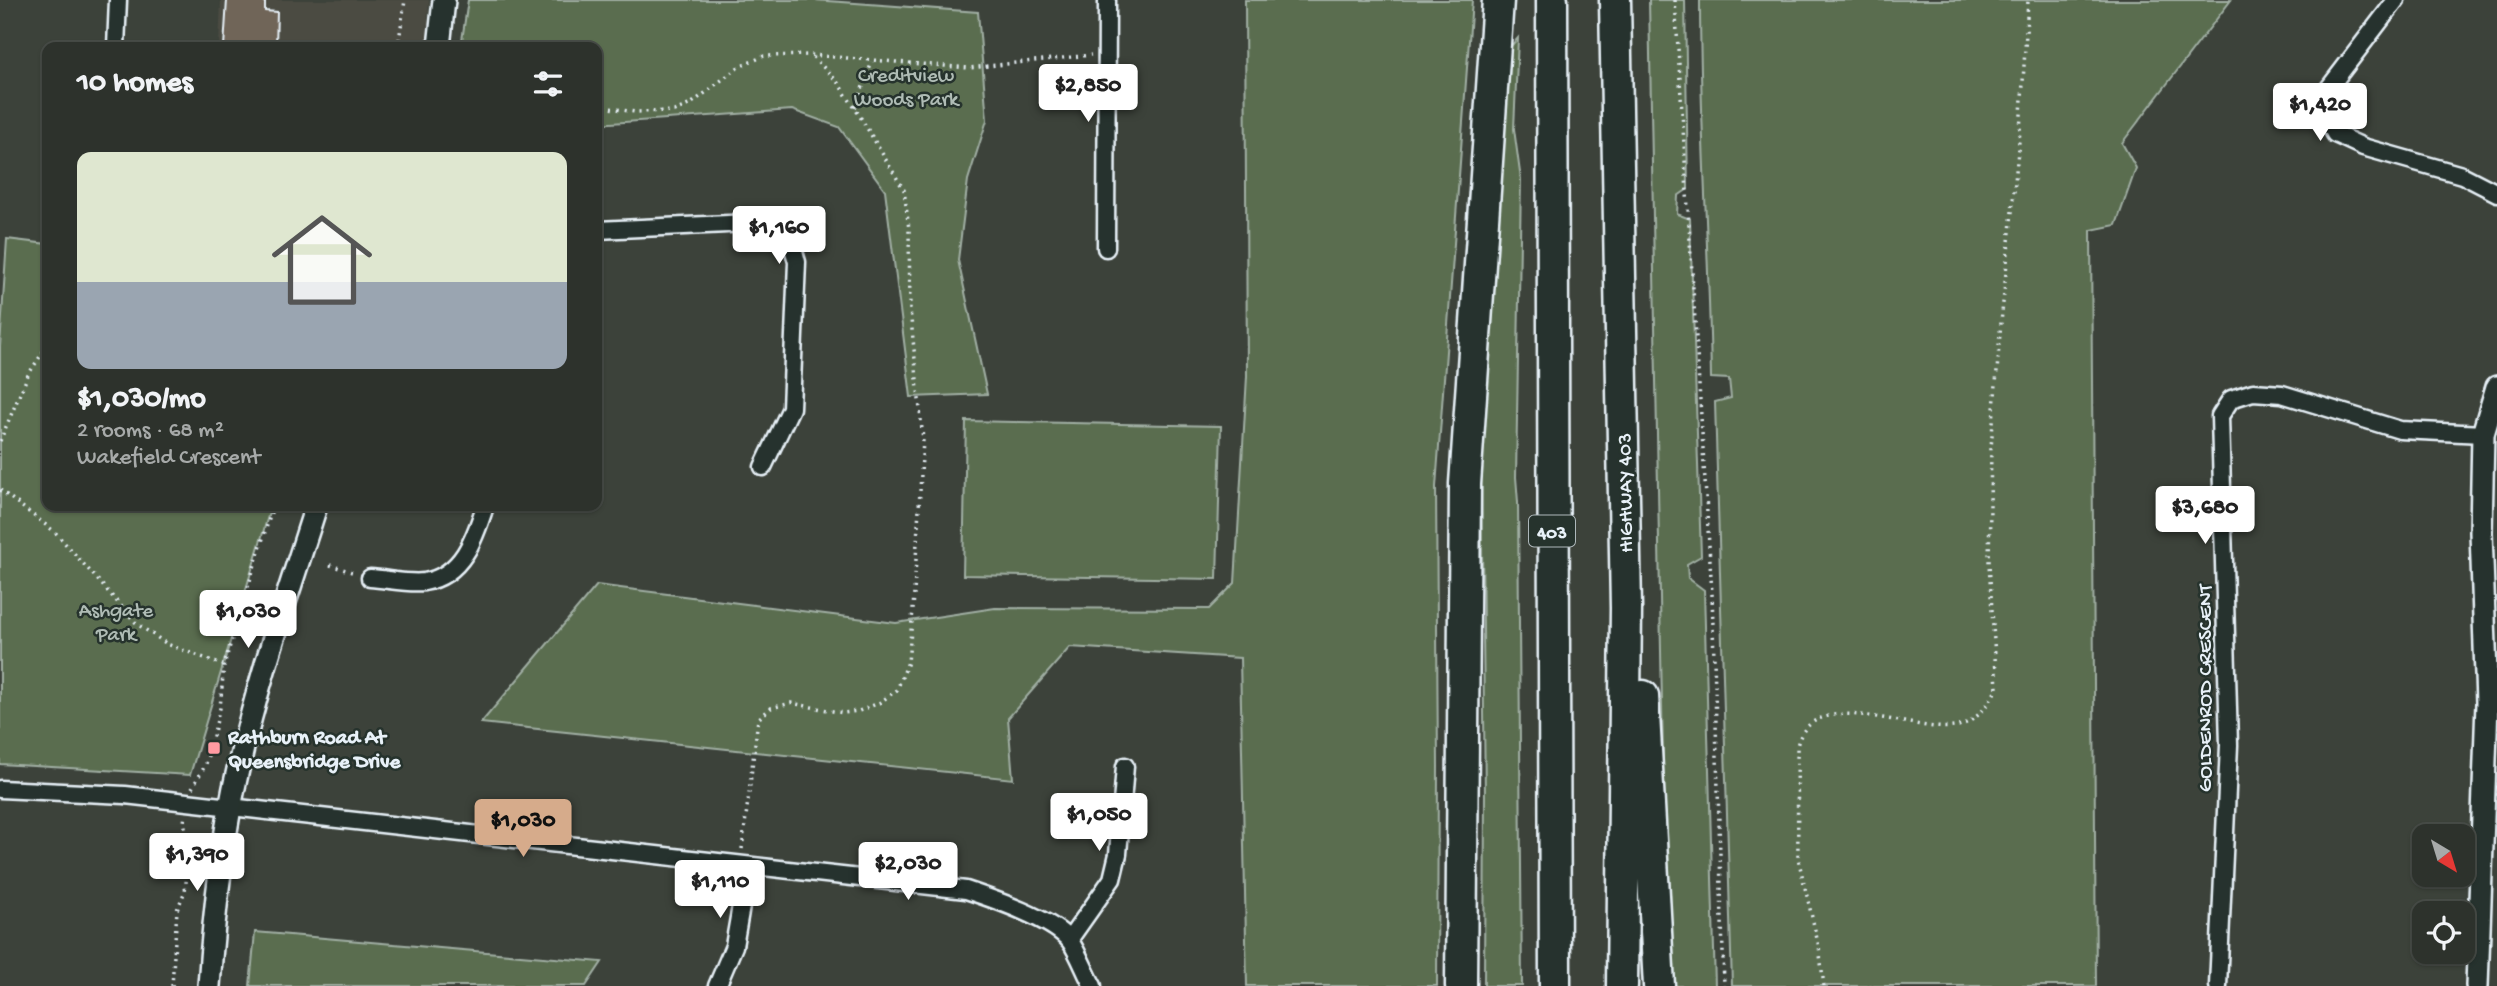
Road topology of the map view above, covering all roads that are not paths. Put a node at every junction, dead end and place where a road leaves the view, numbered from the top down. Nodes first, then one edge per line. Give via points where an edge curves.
1 (118, 0) edge
2 (444, 0) edge
3 (1107, 0) edge
4 (1499, 0) edge
5 (1552, 0) edge
6 (1615, 0) edge
7 (2396, 0) edge
8 (116, 42) edge
9 (440, 42) edge
10 (2497, 193) edge
11 (602, 230) edge
12 (1106, 248) dead end
13 (2497, 387) edge
14 (2483, 434) junction
15 (763, 467) dead end
16 (314, 511) edge
17 (483, 511) edge
18 (370, 578) road end
19 (1626, 608) junction
20 (2492, 703) edge
21 (1125, 766) dead end
22 (0, 789) edge
23 (230, 807) junction
24 (744, 865) junction
25 (1069, 940) junction
26 (209, 986) edge
27 (717, 986) edge
28 (1093, 986) edge
29 (1461, 986) edge
30 (1555, 986) edge
31 (1622, 986) edge
32 (1658, 986) edge
33 (2218, 986) edge
34 (2477, 986) edge

1 - 8 street
2 - 9 street
3 - 12 street
4 - 29 highway via 1465,484
5 - 30 highway, 403
6 - 19 highway, HIGHWAY 403
7 - 10 street via 2325,93 2326,117 2335,134 2363,147 2462,175
11 - 15 street via 774,222 791,240 797,262 791,408
13 - 14 street
14 - 20 street via 2481,531
14 - 33 street, GOLDENROD CRESCENT via 2400,430 2282,394 2253,391 2231,399 2220,416 2229,745
16 - 23 street via 261,677
17 - 18 street via 465,554 451,572 424,582
19 - 31 highway, HIGHWAY 403
19 - 32 highway via 1642,678
20 - 34 street
21 - 25 street via 1112,879
22 - 23 street via 125,794
23 - 24 street
23 - 26 street
24 - 25 street via 966,890 1040,920
24 - 27 street via 733,946
25 - 28 street

